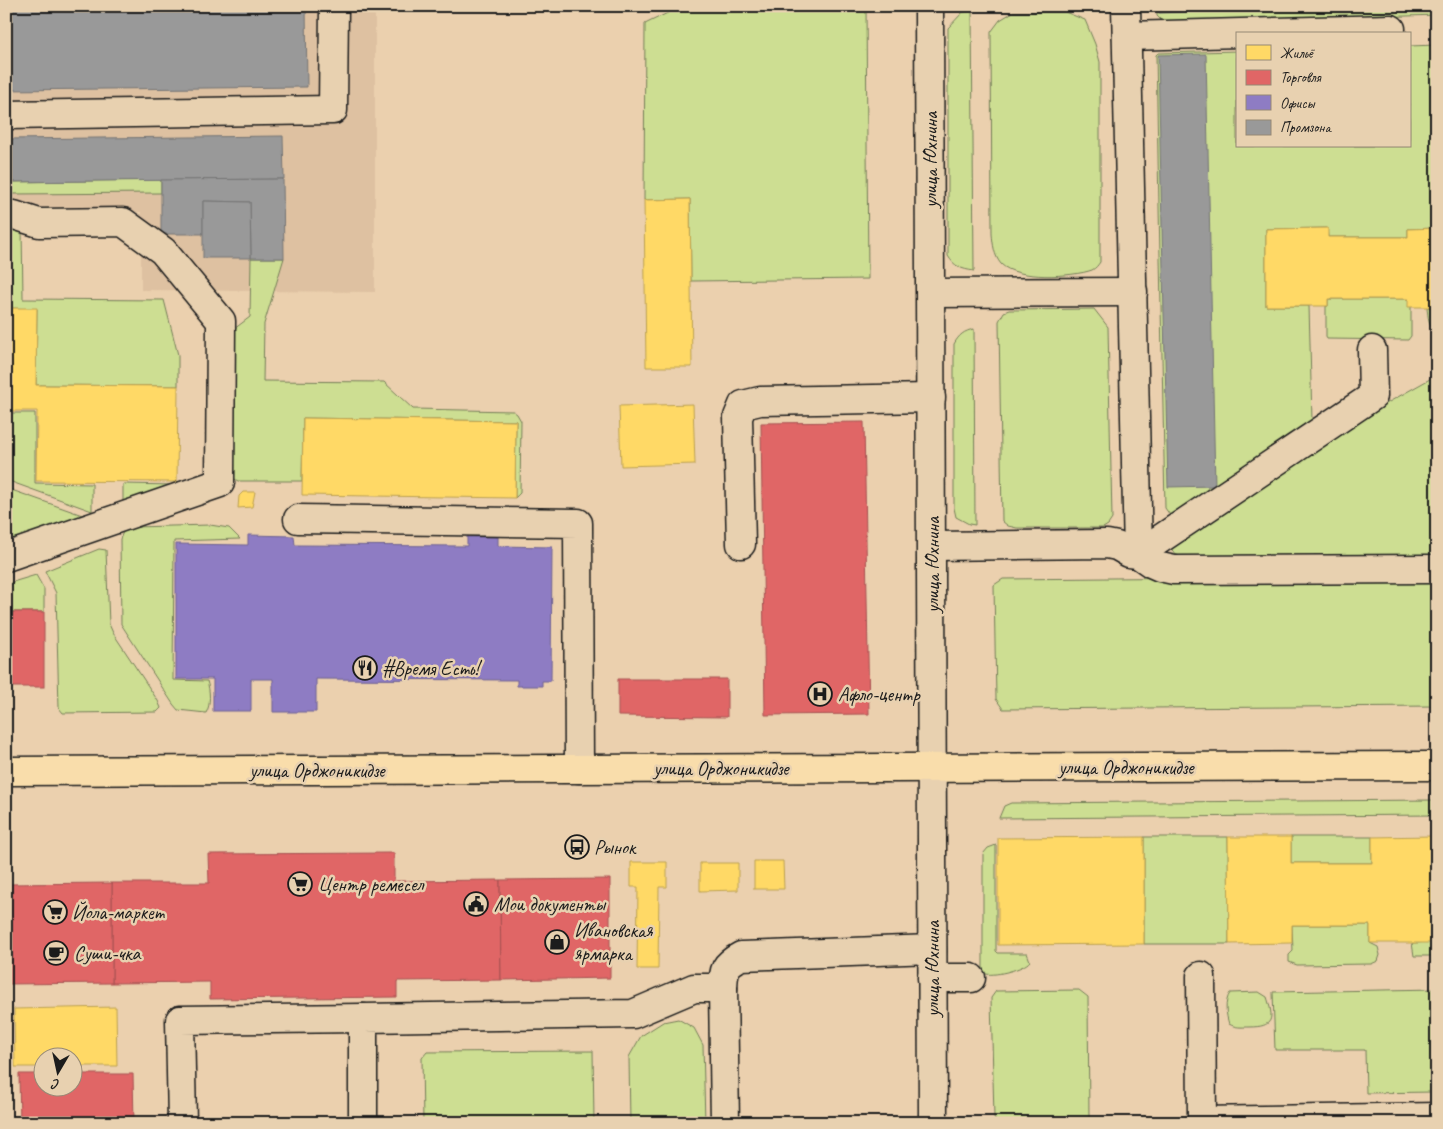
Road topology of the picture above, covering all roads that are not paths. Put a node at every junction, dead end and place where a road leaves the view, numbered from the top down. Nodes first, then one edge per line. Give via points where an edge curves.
1 (334, 6) edge
2 (930, 6) edge
3 (1126, 6) edge
4 (1391, 29) dead end
5 (1278, 32) edge
6 (1236, 33) edge
7 (1127, 36) junction
8 (6, 115) edge
9 (6, 215) edge
10 (1132, 292) junction
11 (931, 293) junction
12 (1372, 350) dead end
13 (931, 398) junction
14 (298, 519) dead end
15 (741, 544) dead end
16 (932, 546) junction
17 (1138, 554) junction
18 (6, 557) edge
19 (1437, 569) edge
20 (1437, 766) edge
21 (579, 768) junction
22 (932, 768) junction
23 (6, 771) edge
24 (932, 949) junction
25 (1201, 976) dead end
26 (932, 978) junction
27 (971, 978) dead end
28 (723, 988) junction
29 (363, 1018) junction
30 (1437, 1117) edge
31 (1202, 1122) edge
32 (182, 1123) edge
33 (363, 1123) edge
34 (725, 1123) edge
35 (933, 1123) edge

1 - 8 street via 333,110
2 - 11 street, улица Юхнина
3 - 7 street
4 - 5 street
6 - 7 street
7 - 10 street
9 - 18 street via 40,223 123,222 163,251 221,321 220,483
10 - 11 street
10 - 17 street
11 - 13 street, улица Юхнина
12 - 17 street via 1373,396
13 - 15 street via 760,401 743,405 738,417
13 - 16 street, улица Юхнина
14 - 21 street via 578,523
16 - 17 street via 1107,544
16 - 22 street, улица Юхнина
17 - 19 street via 1151,563 1174,570
20 - 22 main road, улица Орджоникидзе
21 - 22 main road, улица Орджоникидзе
21 - 23 main road, улица Орджоникидзе
22 - 24 street, улица Юхнина
24 - 26 street, улица Юхнина
24 - 28 street via 741,956 729,962
25 - 31 street
26 - 27 street
26 - 35 street, улица Юхнина
28 - 29 street via 694,988 633,1014
28 - 34 street
29 - 32 street via 180,1020
29 - 33 street
30 - 31 street

